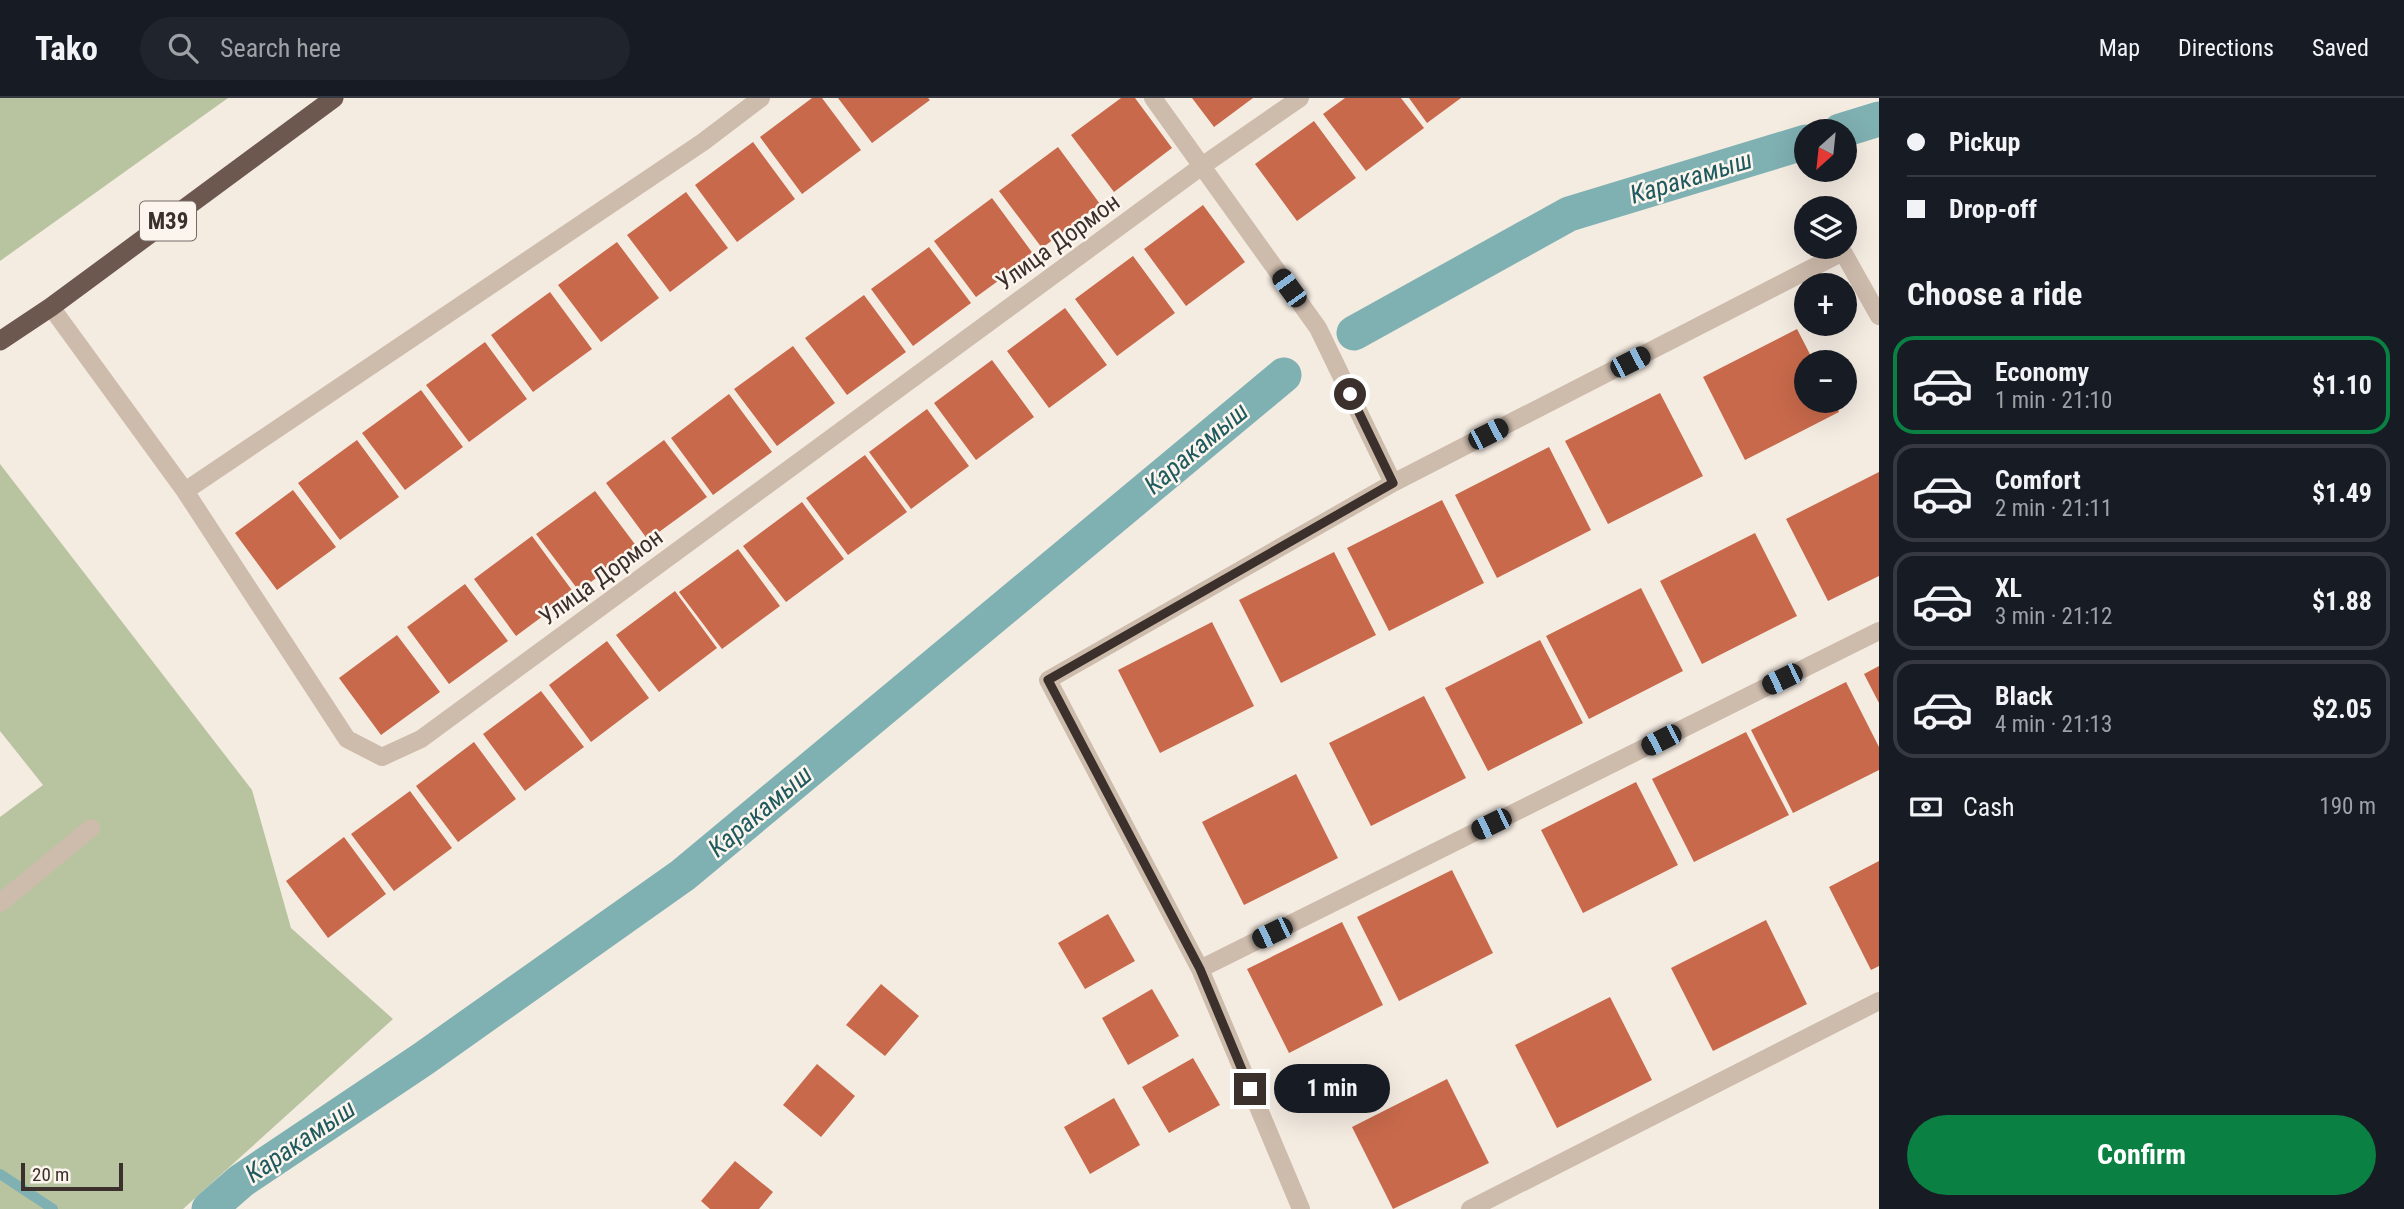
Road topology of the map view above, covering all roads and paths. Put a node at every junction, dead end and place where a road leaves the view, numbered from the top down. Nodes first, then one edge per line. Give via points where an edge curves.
1 (334, 98) edge
2 (761, 98) edge
3 (1153, 98) edge
4 (1300, 98) edge
5 (1202, 166) junction
6 (51, 307) junction
7 (1879, 316) edge
8 (0, 341) edge
9 (1393, 483) junction
10 (186, 491) junction
11 (1879, 631) edge
12 (91, 828) dead end
13 (0, 903) edge
14 (1200, 969) junction
15 (1879, 1001) edge
16 (1301, 1209) edge
17 (1470, 1209) edge

1 - 6 highway, M39
2 - 10 street via 703,142
3 - 5 street
4 - 5 street, Улица Дормон
5 - 9 street via 1318,328
5 - 10 street, Улица Дормон via 421,739 382,757 347,739
6 - 8 highway, M39
6 - 10 street, Улица Дормон
7 - 9 street via 1843,252
9 - 14 street via 1048,680
11 - 14 street
12 - 13 street
14 - 16 street
15 - 17 street

